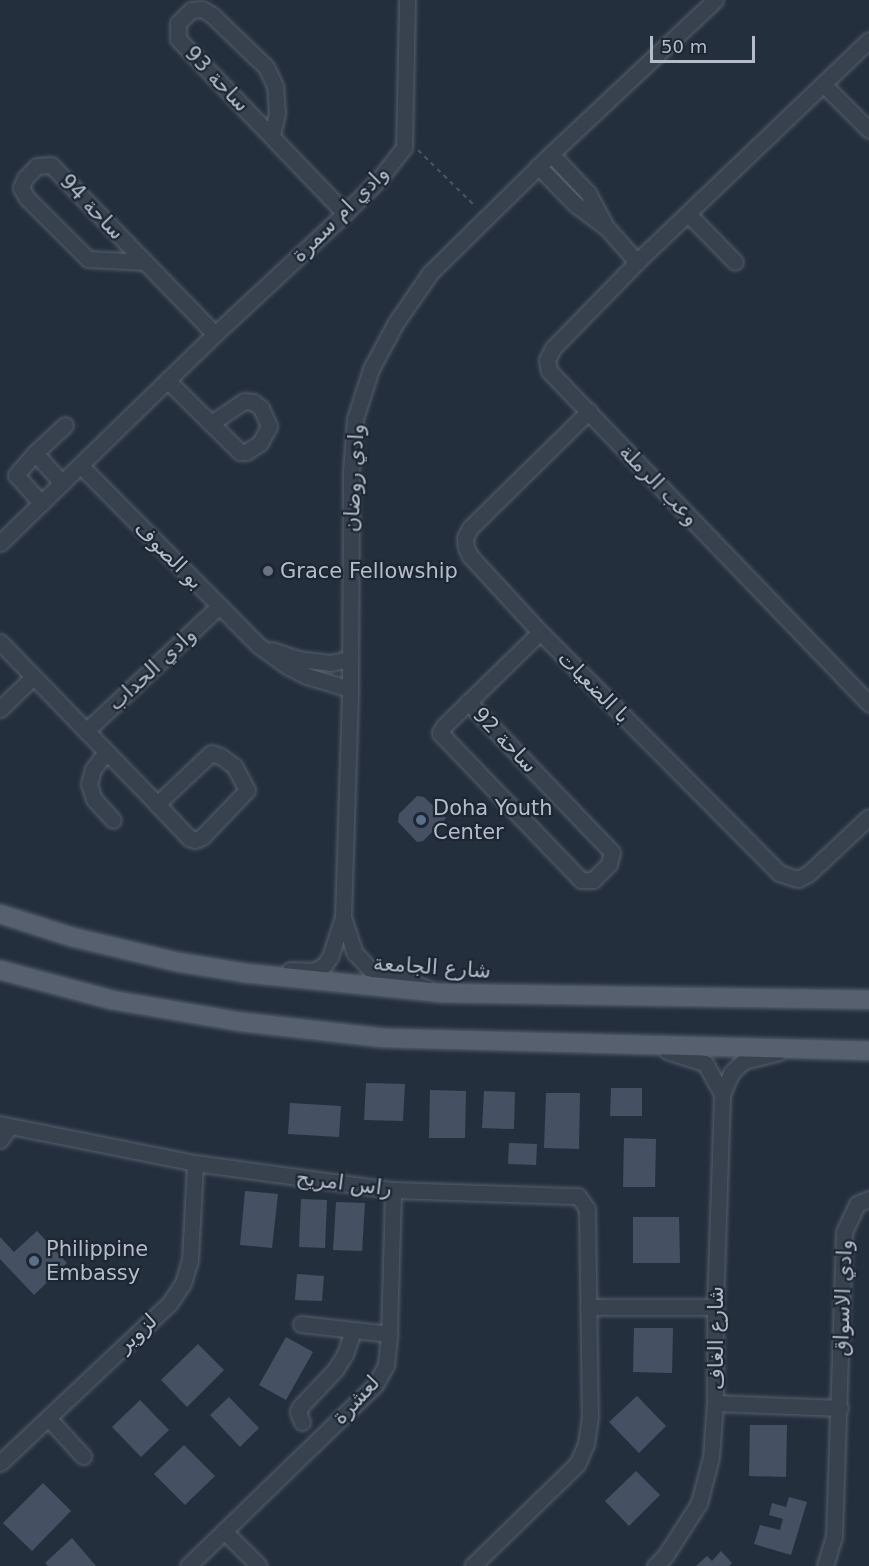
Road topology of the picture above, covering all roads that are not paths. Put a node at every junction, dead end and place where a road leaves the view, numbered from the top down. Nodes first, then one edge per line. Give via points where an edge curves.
1 (407, 0) edge
2 (715, 0) edge
3 (869, 40) edge
4 (823, 84) junction
5 (869, 130) edge
6 (272, 135) junction
7 (551, 154) junction
8 (538, 166) junction
9 (345, 213) junction
10 (688, 214) junction
11 (607, 228) junction
12 (145, 262) junction
13 (637, 262) junction
14 (735, 262) dead end
15 (215, 334) junction
16 (167, 380) junction
17 (589, 411) junction
18 (211, 423) dead end
19 (65, 425) dead end
20 (35, 453) junction
21 (80, 465) junction
22 (62, 483) junction
23 (41, 503) junction
24 (0, 543) edge
25 (219, 606) junction
26 (540, 632) junction
27 (0, 642) edge
28 (258, 645) junction
29 (350, 659) junction
30 (33, 677) junction
31 (350, 689) junction
32 (468, 702) junction
33 (869, 704) edge
34 (0, 709) edge
35 (86, 731) junction
36 (106, 752) junction
37 (156, 804) junction
38 (869, 817) edge
39 (113, 820) dead end
40 (0, 914) edge
41 (343, 917) junction
42 (0, 970) edge
43 (244, 973) junction
44 (440, 993) junction
45 (869, 1000) edge
46 (632, 1044) junction
47 (792, 1049) junction
48 (869, 1051) edge
49 (722, 1095) junction
50 (3, 1130) edge
51 (195, 1163) junction
52 (393, 1190) junction
53 (869, 1199) edge
54 (588, 1307) junction
55 (715, 1307) junction
56 (301, 1324) dead end
57 (353, 1331) junction
58 (389, 1334) junction
59 (715, 1403) junction
60 (840, 1408) junction
61 (48, 1418) junction
62 (302, 1422) dead end
63 (84, 1456) dead end
64 (0, 1463) edge
65 (224, 1531) junction
66 (188, 1566) edge
67 (259, 1566) edge
68 (472, 1566) edge
69 (655, 1566) edge
70 (825, 1566) edge

1 - 9 street, وادي ام سمرة via 404,147
2 - 7 street, وادي روضان
3 - 4 street, وعب الرملة
4 - 5 street
4 - 10 street, وعب الرملة
6 - 6 street, ساحة 93 via 277,113 275,86 266,67 212,15 202,9 191,10 178,23 178,39
6 - 9 street, ساحة 93
7 - 8 street, وادي روضان
7 - 11 street via 588,193
8 - 11 street via 575,204
8 - 29 street, وادي روضان via 430,273 395,324 371,369 355,419 351,471
9 - 15 street, وادي ام سمرة
10 - 13 street, وعب الرملة
10 - 14 street
11 - 13 street
12 - 12 street, ساحة 94 via 88,259 27,198 21,188 25,178 37,166 51,165
12 - 15 street, ساحة 94
13 - 17 street, وعب الرملة via 553,348 547,360 549,371
15 - 16 street, وادي ام سمرة
16 - 18 street
16 - 21 street, وادي ام سمرة
17 - 26 street, با الضعيات via 470,528 465,538 470,556
17 - 33 street, وعب الرملة
19 - 20 street
20 - 22 street
20 - 23 street via 16,475
21 - 22 street, وادي ام سمرة
21 - 25 street, بو الصوف
22 - 23 street, وادي ام سمرة
23 - 24 street, وادي ام سمرة
25 - 28 street, بو الصوف
25 - 35 street, وادي الحداب
26 - 32 street, ساحة 92
26 - 38 street, با الضعيات via 779,873 798,879 808,874
27 - 30 street
28 - 29 street, بو الصوف via 298,659 330,663
28 - 31 street, بو الصوف via 307,676
29 - 31 street, وادي روضان
30 - 34 street
30 - 35 street
31 - 41 street, وادي روضان
32 - 32 street, ساحة 92 via 444,726 440,733 444,740 581,880 593,880 609,864 612,852
35 - 36 street
36 - 37 street
36 - 39 street via 93,769 89,784 94,799
37 - 37 street via 195,840 247,790 234,766 211,753
40 - 43 main road, شارع الجامعة via 72,938
41 - 43 street, وادي روضان via 330,957 314,971 274,969
41 - 44 street, وادي روضان via 355,953 369,968
42 - 46 main road via 112,1000 300,1029 384,1038
43 - 44 main road, شارع الجامعة
44 - 45 main road, شارع الجامعة
46 - 47 main road
46 - 49 street, شارع الغاف via 683,1054 705,1063
47 - 48 main road
47 - 49 street, شارع الغاف via 744,1061 732,1072
49 - 55 street, شارع الغاف
50 - 51 street, راس امريح
51 - 52 street, راس امريح
51 - 61 street, لزوير via 190,1260 183,1283 169,1304
52 - 54 street, راس امريح via 578,1196 587,1209
52 - 58 street, لعشرة
53 - 60 street, وادي الاسواق via 858,1204 844,1232
54 - 55 street
54 - 68 street, راس امريح via 590,1416 586,1444 577,1464
55 - 59 street, شارع الغاف
56 - 57 street
57 - 58 street
57 - 62 street via 334,1370 300,1407
58 - 65 street, لعشرة via 386,1365 375,1385
59 - 60 street
59 - 69 street, شارع الغاف via 711,1457 699,1503
60 - 70 street, وادي الاسواق via 834,1537
61 - 63 street
61 - 64 street, لزوير
65 - 66 street, لعشرة
65 - 67 street

